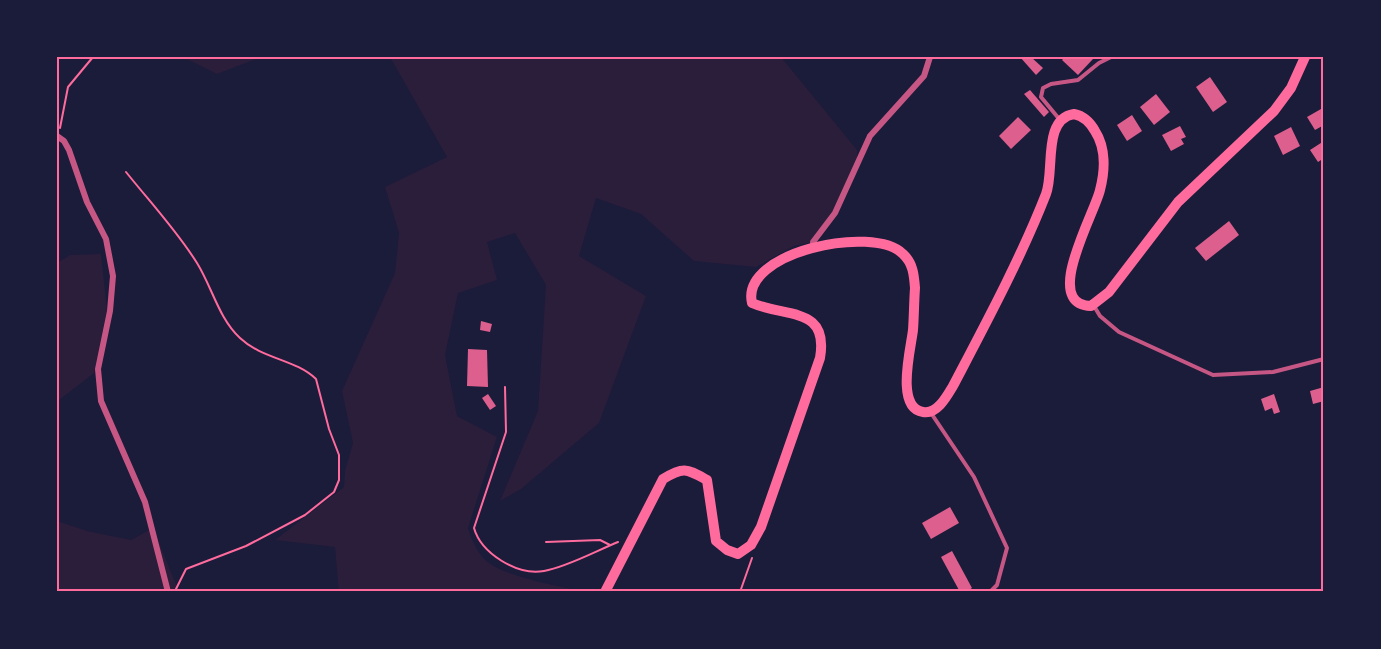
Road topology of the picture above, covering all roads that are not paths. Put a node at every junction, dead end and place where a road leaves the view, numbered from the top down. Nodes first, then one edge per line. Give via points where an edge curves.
1 (930, 57) edge
2 (1111, 57) edge
3 (1305, 57) edge
4 (1060, 120) junction
5 (58, 137) edge
6 (814, 248) junction
7 (1094, 306) junction
8 (1324, 359) edge
9 (930, 412) junction
10 (168, 592) edge
11 (605, 592) edge
12 (990, 592) edge

1 - 6 street via 924,76 870,136 835,213 813,242
2 - 4 lane via 1078,80 1042,88 1041,97
3 - 7 main road via 1279,106 1178,202
4 - 7 main road via 1074,114 1086,119 1098,135 1103,153 1100,192 1068,283 1077,301
4 - 9 main road via 1054,131 1050,181 1040,208 953,386
5 - 10 street via 69,150 87,202 106,239 113,276 98,369 100,401 145,502
6 - 9 main road via 866,239 893,246 907,259 914,273 915,288 907,391 915,408
6 - 11 main road via 776,261 756,278 750,293 752,303 763,308 805,316 819,328 823,340 820,358 751,545 738,554 716,541 707,480 688,470 677,471 663,479
7 - 8 lane via 1115,329 1213,375 1273,372
9 - 12 lane via 974,477 1007,548 997,585

